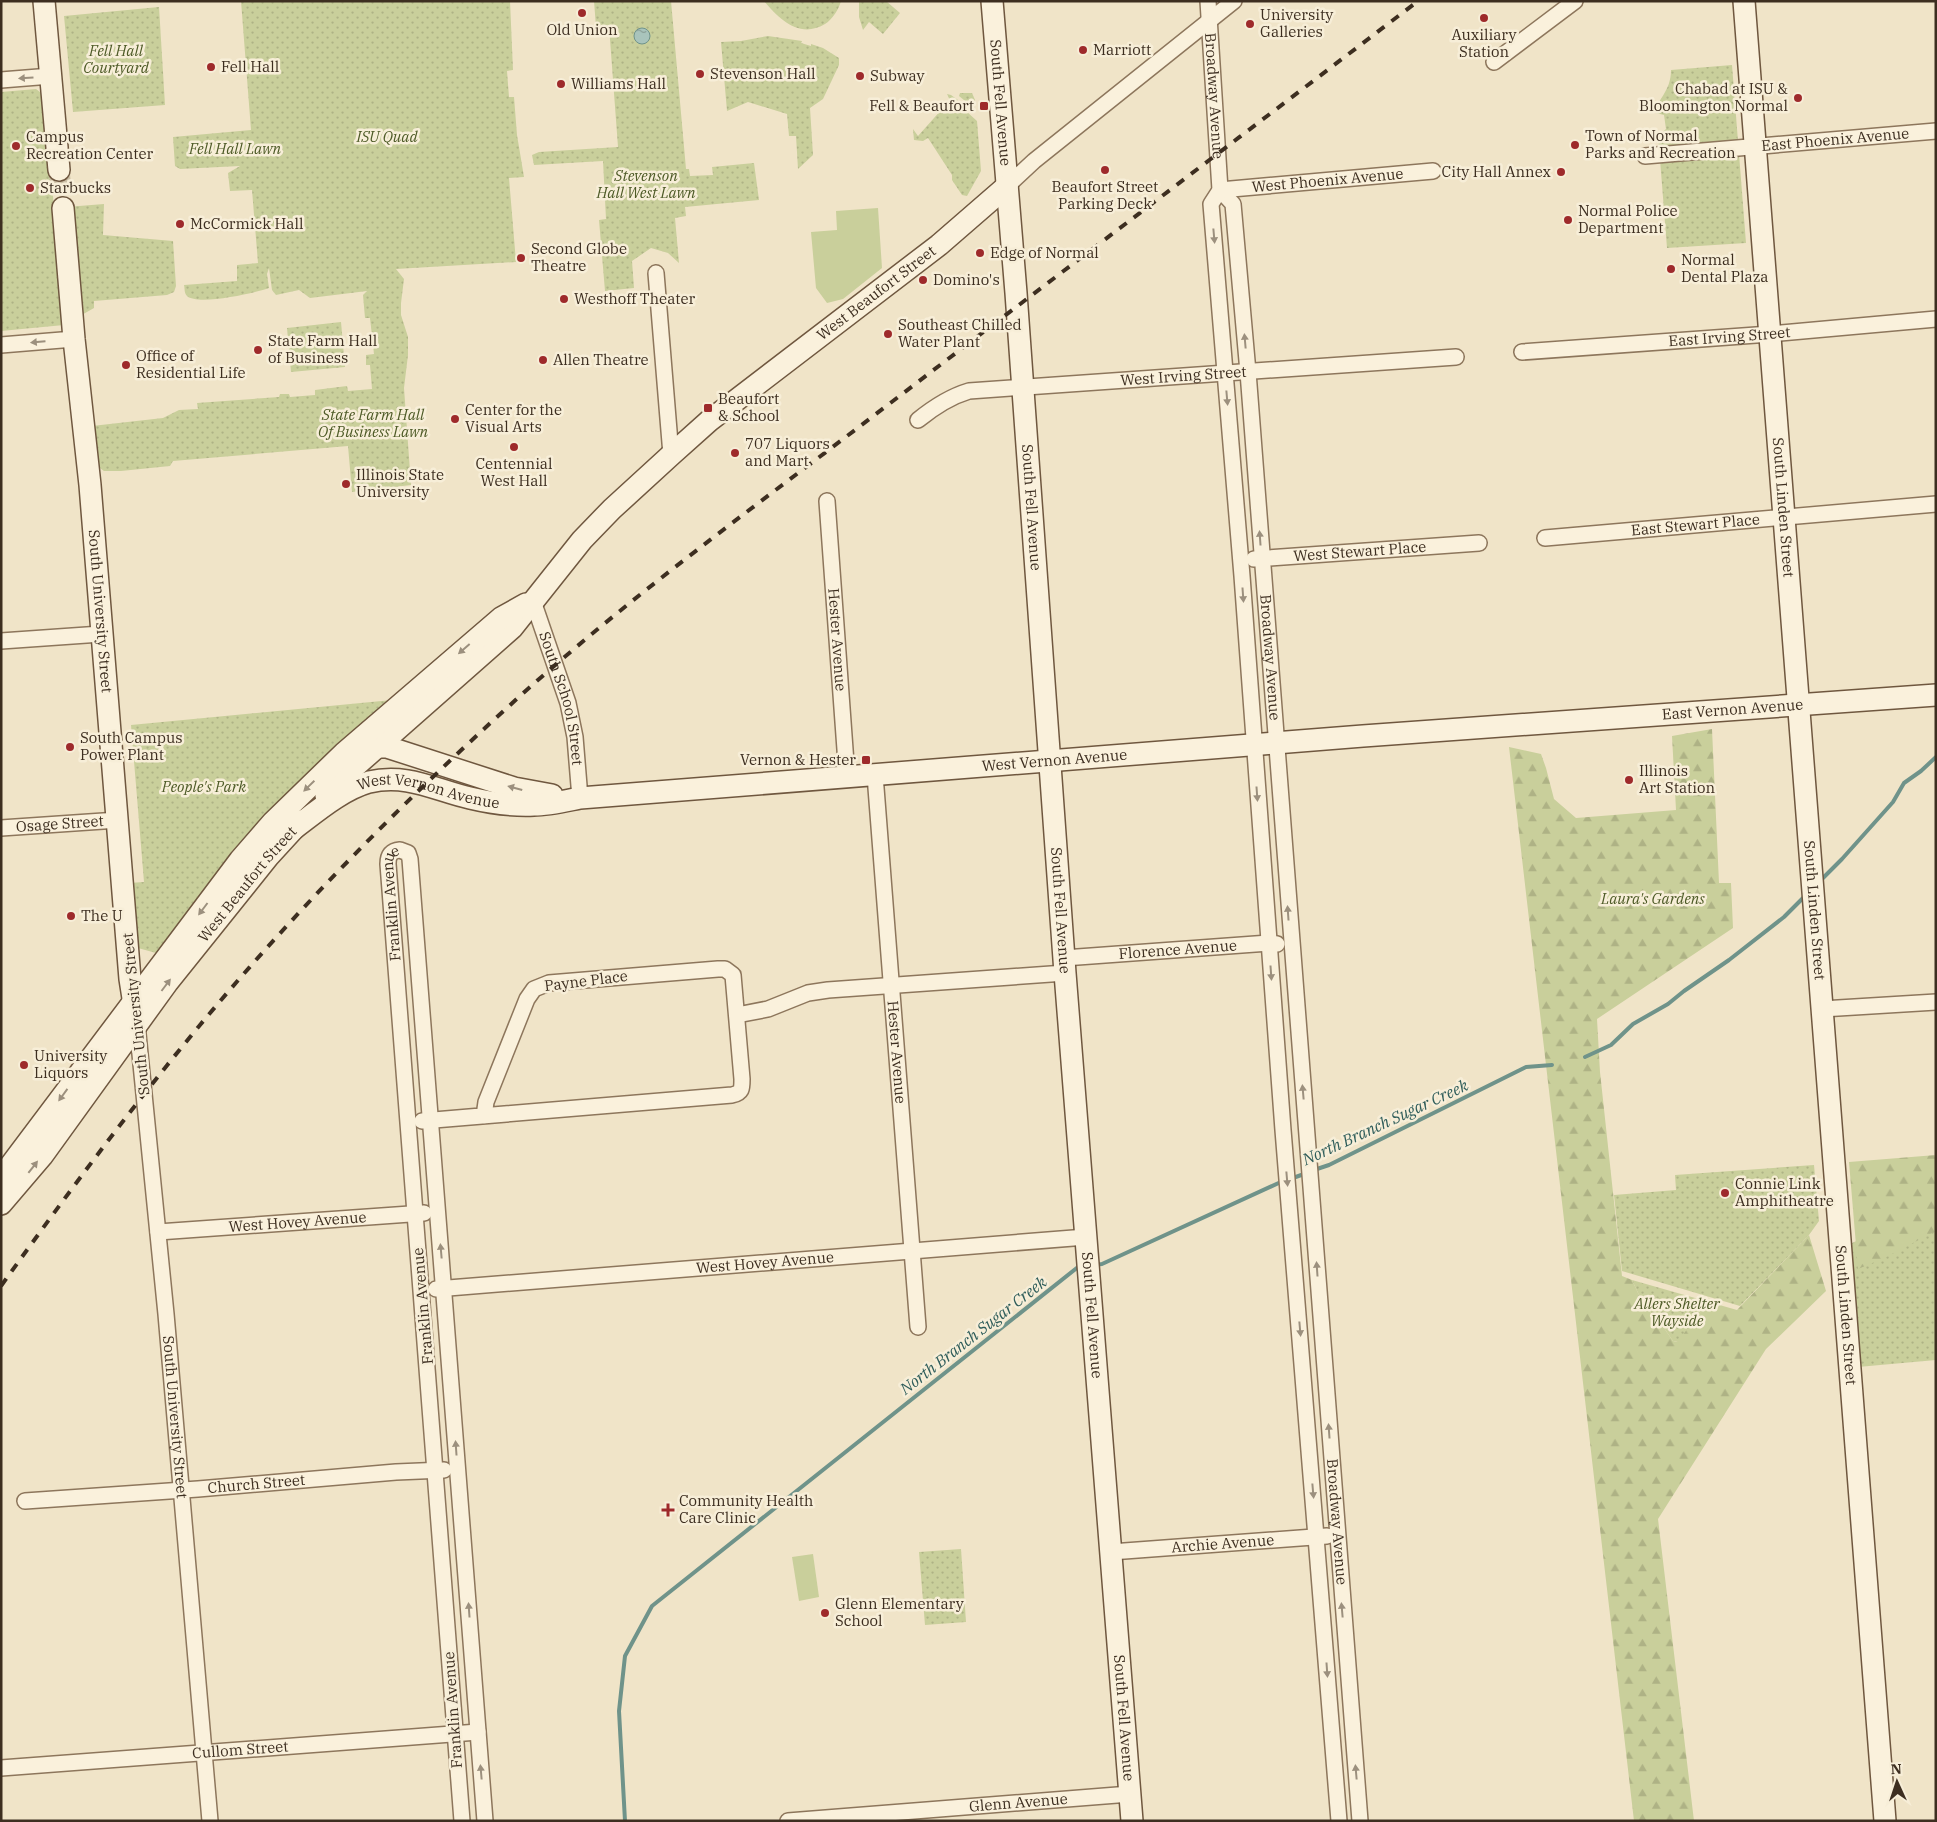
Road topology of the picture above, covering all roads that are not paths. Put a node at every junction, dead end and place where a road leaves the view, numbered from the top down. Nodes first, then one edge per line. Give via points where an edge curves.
1 (44, 1) edge
2 (992, 1) edge
3 (1208, 1) edge
4 (1234, 1) edge
5 (1575, 1) edge
6 (1744, 1) edge
7 (1209, 21) junction
8 (1494, 62) dead end
9 (51, 76) junction
10 (1, 80) edge
11 (1936, 131) edge
12 (1756, 147) junction
13 (1645, 156) dead end
14 (59, 170) tunnel mouth
15 (1433, 171) dead end
16 (1007, 186) junction
17 (1220, 190) junction
18 (63, 208) tunnel mouth
19 (656, 272) dead end
20 (1936, 318) edge
21 (1770, 334) junction
22 (74, 339) junction
23 (1, 345) edge
24 (1522, 352) dead end
25 (1456, 356) dead end
26 (1248, 372) junction
27 (1225, 373) junction
28 (1022, 388) junction
29 (918, 420) dead end
30 (671, 455) junction
31 (827, 501) dead end
32 (1936, 504) edge
33 (1785, 519) junction
34 (1545, 538) dead end
35 (1479, 543) dead end
36 (1262, 559) junction
37 (1240, 560) junction
38 (533, 601) junction
39 (101, 634) junction
40 (1, 641) edge
41 (1936, 695) edge
42 (1800, 704) junction
43 (416, 713) junction
44 (1530, 724) joint
45 (1276, 743) junction
46 (1254, 745) junction
47 (379, 746) junction
48 (344, 753) junction
49 (422, 758) junction
50 (1051, 761) junction
51 (875, 775) junction
52 (847, 778) junction
53 (580, 798) junction
54 (118, 820) junction
55 (1, 828) edge
56 (292, 830) junction
57 (127, 940) junction
58 (1269, 943) junction
59 (1291, 947) junction
60 (170, 953) junction
61 (1065, 966) junction
62 (891, 985) junction
63 (134, 999) junction
64 (1936, 1002) edge
65 (1822, 1010) junction
66 (737, 1015) junction
67 (136, 1024) junction
68 (484, 1116) junction
69 (431, 1120) junction
70 (408, 1122) junction
71 (1283, 1130) junction
72 (1306, 1135) junction
73 (1, 1178) edge
74 (1, 1204) edge
75 (438, 1211) junction
76 (415, 1214) junction
77 (1290, 1218) junction
78 (1313, 1224) junction
79 (158, 1232) junction
80 (1087, 1245) junction
81 (912, 1250) junction
82 (444, 1288) junction
83 (422, 1290) junction
84 (918, 1327) dead end
85 (435, 1470) junction
86 (458, 1470) junction
87 (181, 1490) junction
88 (26, 1501) dead end
89 (1336, 1536) junction
90 (1317, 1537) junction
91 (1111, 1552) junction
92 (478, 1732) junction
93 (455, 1734) junction
94 (204, 1753) junction
95 (1, 1768) edge
96 (1130, 1794) junction
97 (210, 1821) edge
98 (462, 1821) edge
99 (485, 1821) edge
100 (788, 1821) edge
101 (1132, 1821) edge
102 (1339, 1821) edge
103 (1360, 1821) edge
104 (1884, 1821) edge

1 - 9 main road
2 - 16 main road, South Fell Avenue
3 - 7 street, Broadway Avenue
4 - 7 street, West Beaufort Street
5 - 8 street
6 - 12 main road, South Linden Street
7 - 16 street, West Beaufort Street
7 - 17 street, Broadway Avenue
9 -> 10 street
9 - 14 main road
11 - 12 street, East Phoenix Avenue
12 - 13 street, East Phoenix Avenue
12 - 21 main road, South Linden Street
15 - 17 street, West Phoenix Avenue
16 - 28 main road, South Fell Avenue
16 - 30 main road, West Beaufort Street via 939,245 722,411
26 -> 17 street, Broadway Avenue via 1233,204
17 -> 27 street, Broadway Avenue via 1211,204
18 - 22 main road, South University Street
19 - 30 street
20 - 21 street, East Irving Street
21 - 24 street, East Irving Street
21 - 33 main road, South Linden Street
22 -> 23 street
22 - 39 main road, South University Street via 90,485
25 - 26 street, West Irving Street
26 - 27 street, West Irving Street
36 -> 26 street, Broadway Avenue
27 - 28 street, West Irving Street
27 -> 37 street, Broadway Avenue
28 - 29 street, West Irving Street via 969,391 942,402
28 - 50 main road, South Fell Avenue
30 - 38 main road, West Beaufort Street via 582,540
31 - 52 street, Hester Avenue
32 - 33 street, East Stewart Place
33 - 34 street, East Stewart Place
33 - 42 main road, South Linden Street
35 - 36 street, West Stewart Place
36 - 37 street, West Stewart Place
36 - 45 street, Broadway Avenue
37 -> 46 street, Broadway Avenue
38 - 43 main road, West Beaufort Street via 512,628
38 -> 48 main road, West Beaufort Street via 501,618
38 - 53 street, South School Street via 568,703 575,737
39 - 40 street
39 - 54 main road, South University Street
41 - 42 main road, East Vernon Avenue
42 - 44 main road, East Vernon Avenue
42 - 65 main road, South Linden Street
43 - 47 main road, West Beaufort Street
43 - 49 main road via 411,722 410,737 415,751
44 - 45 main road, West Vernon Avenue
45 - 46 main road, West Vernon Avenue
59 -> 45 street, Broadway Avenue
46 - 50 main road, West Vernon Avenue
46 -> 58 street, Broadway Avenue
47 - 48 main road, West Vernon Avenue
47 - 49 main road, West Vernon Avenue
47 - 56 main road, West Beaufort Street
48 -> 60 main road, West Beaufort Street via 273,822
53 -> 49 main road, West Vernon Avenue via 514,788
50 - 51 main road, West Vernon Avenue
50 - 61 main road, South Fell Avenue
51 - 52 main road, West Vernon Avenue
51 - 62 street, Hester Avenue
52 - 53 main road, West Vernon Avenue
53 - 56 main road, West Vernon Avenue via 512,805 469,798 410,780 383,780 356,787
54 - 55 street, Osage Street
54 - 57 main road, South University Street
67 -> 56 main road, West Beaufort Street
57 - 60 main road via 140,957 151,959
57 - 63 main road, South University Street
58 - 59 street, Florence Avenue
58 - 61 street, Florence Avenue
58 -> 71 street, Broadway Avenue
72 -> 59 street, Broadway Avenue
60 - 63 main road, West Beaufort Street
61 - 62 street, Florence Avenue
61 - 80 main road, South Fell Avenue
62 - 66 street via 808,993 768,1010
62 - 81 street, Hester Avenue
63 - 67 main road, South University Street
63 -> 73 main road, West Beaufort Street
64 - 65 street
65 - 104 main road, South Linden Street
66 - 68 street, Payne Place via 742,1079 738,1094
66 - 68 street, Payne Place via 733,975 725,969 538,986 527,999 486,1102
74 -> 67 main road, West Beaufort Street via 42,1156
67 - 79 street, South University Street
68 - 69 street, Payne Place
69 - 70 street, Payne Place
69 - 70 street, Franklin Avenue via 410,859 408,853 400,850 391,853 388,864
69 - 75 street, Franklin Avenue
70 - 76 street, Franklin Avenue
71 - 72 street
71 -> 77 street, Broadway Avenue
72 - 78 street, Broadway Avenue
75 - 76 street, West Hovey Avenue
82 -> 75 street, Franklin Avenue
76 - 79 street, West Hovey Avenue
76 - 83 street, Franklin Avenue
77 - 78 street
77 -> 90 street, Broadway Avenue
89 -> 78 street, Broadway Avenue
79 - 87 street, South University Street
80 - 81 street, West Hovey Avenue
80 - 91 main road, South Fell Avenue
81 - 82 street, West Hovey Avenue
81 - 84 street, Hester Avenue
82 - 83 street, West Hovey Avenue
86 -> 82 street, Franklin Avenue
83 - 85 street, Franklin Avenue
85 - 86 street, Church Street
85 - 87 street, Church Street
85 - 93 street, Franklin Avenue
92 -> 86 street, Franklin Avenue
87 - 88 street, Church Street
87 - 94 street, South University Street
89 - 90 street, Archie Avenue
103 -> 89 street, Broadway Avenue
90 - 91 street, Archie Avenue
90 -> 102 street, Broadway Avenue
91 - 96 main road, South Fell Avenue
92 - 93 street, Cullom Street
99 -> 92 street, Franklin Avenue
93 - 94 street, Cullom Street
93 - 98 street, Franklin Avenue
94 - 95 street, Cullom Street
94 - 97 street, South University Street
96 - 100 street, Glenn Avenue
96 - 101 main road, South Fell Avenue

